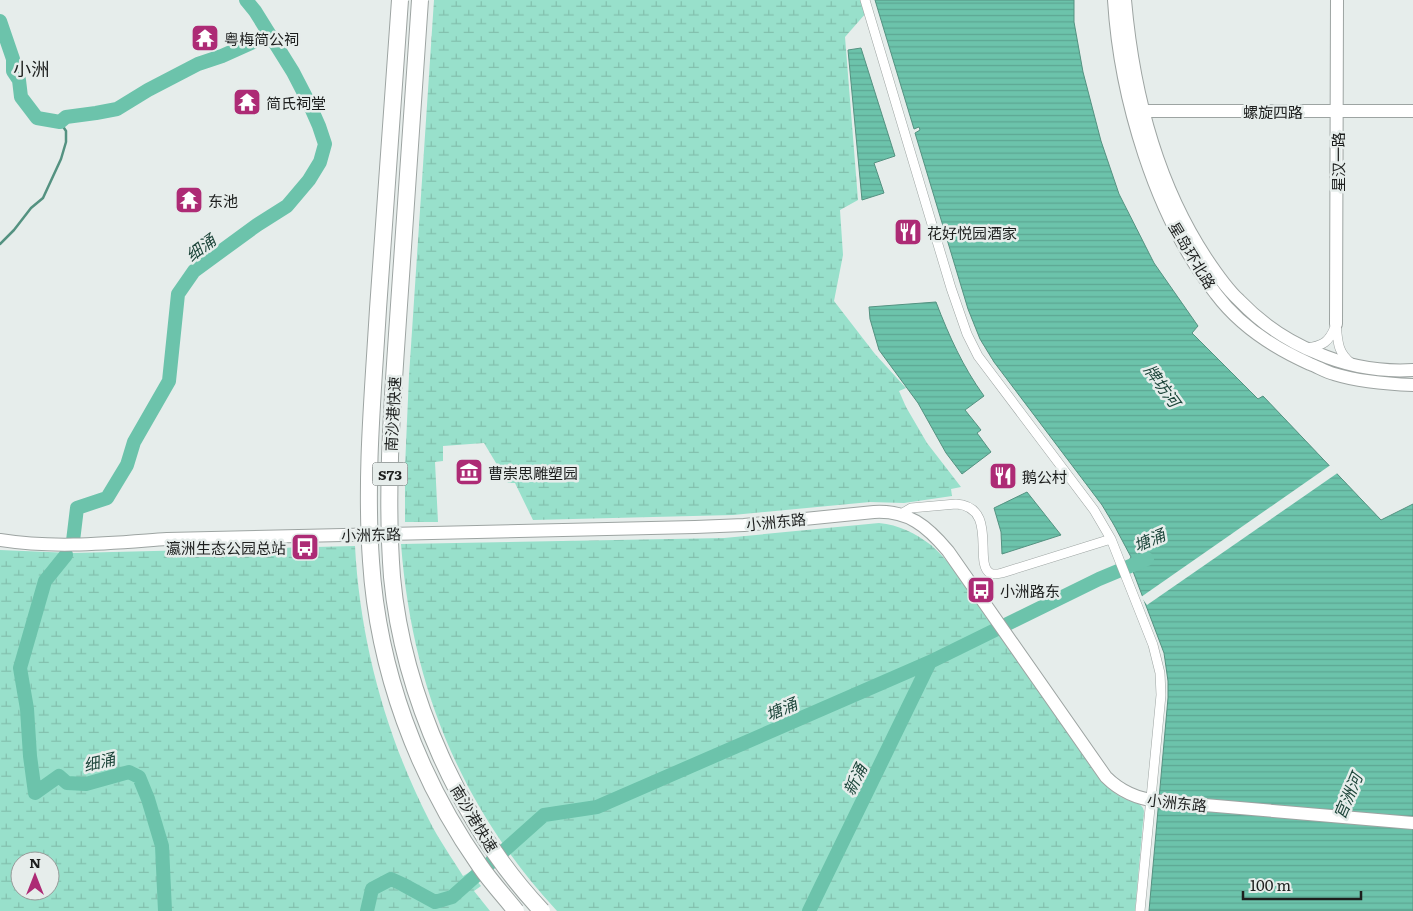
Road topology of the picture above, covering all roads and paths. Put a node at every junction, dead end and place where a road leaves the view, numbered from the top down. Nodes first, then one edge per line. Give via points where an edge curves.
1 (400, 0) edge
2 (420, 0) edge
3 (865, 0) edge
4 (1114, 0) edge
5 (1125, 0) edge
6 (1337, 0) edge
7 (1337, 111) junction
8 (1413, 111) edge
9 (1138, 112) junction
10 (1336, 324) junction
11 (1305, 348) junction
12 (1355, 366) junction
13 (1413, 370) edge
14 (1413, 385) edge
15 (901, 514) junction
16 (0, 540) edge
17 (1111, 540) junction
18 (1154, 800) junction
19 (1413, 823) edge
20 (516, 911) edge
21 (542, 911) edge
22 (1140, 911) edge

1 - 20 highway, 南沙港快速 / S73, bridge via 370,450 369,523 376,609 397,697 425,770 466,846
2 - 21 highway, 南沙港快速 / S73, bridge via 392,402 389,508 393,579 402,636 417,693 449,773 496,853
3 - 17 street via 967,334 986,368 1094,510
4 - 9 main road, 星岛环北路 via 1118,43
5 - 9 main road, 星岛环北路
6 - 7 main road, 星汉一路
7 - 8 main road, 螺旋四路
7 - 9 main road, 螺旋四路
7 - 10 main road, 星汉一路
9 - 11 main road, 星岛环北路 via 1190,232 1210,265 1238,300 1278,334
9 - 14 main road, 星岛环北路 via 1153,177 1175,228 1206,281 1230,310 1275,346 1333,374
10 - 11 street via 1329,340 1318,347
10 - 12 street, 星汉一路 via 1340,352
11 - 12 main road, 星岛环北路
12 - 13 main road, 星岛环北路
15 - 16 main road, 小洲东路 via 874,512 732,526 167,539 79,545
15 - 17 street via 910,508 956,504 971,509 982,527 985,565 993,574
15 - 18 main road, 小洲东路 via 942,543 1106,777 1127,793
17 - 18 street via 1150,634 1160,673
18 - 19 main road, 小洲东路, bridge
18 - 22 street

